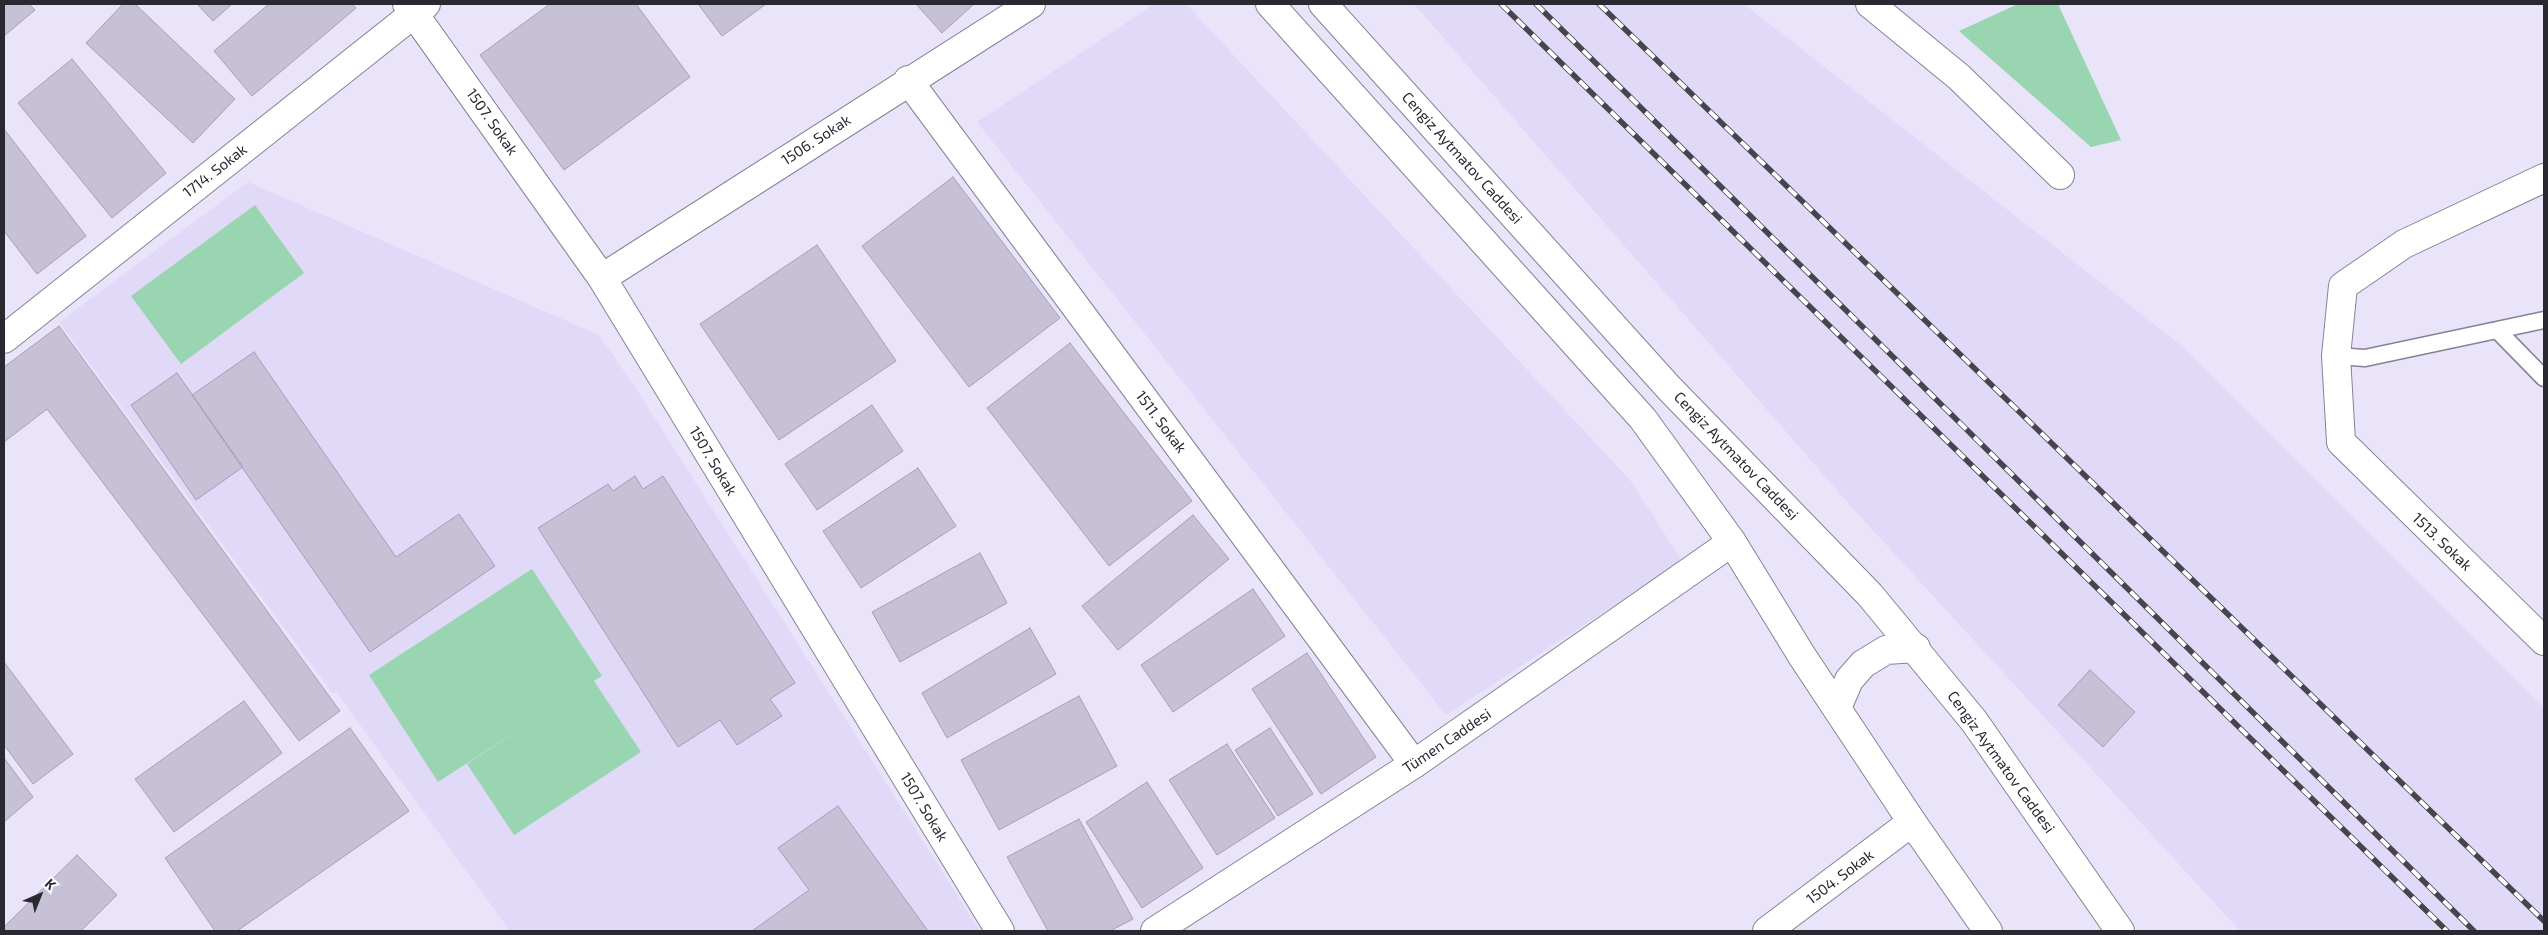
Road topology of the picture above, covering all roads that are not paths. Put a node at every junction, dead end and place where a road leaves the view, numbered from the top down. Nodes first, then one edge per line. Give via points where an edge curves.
1 (1031, 4) edge
2 (1270, 4) edge
3 (1323, 4) edge
4 (1870, 4) edge
5 (416, 7) edge
6 (908, 80) junction
7 (2060, 175) dead end
8 (2544, 178) edge
9 (602, 278) junction
10 (2544, 320) edge
11 (2496, 330) junction
12 (4, 339) edge
13 (2336, 356) junction
14 (2544, 378) edge
15 (1732, 542) junction
16 (2544, 641) edge
17 (1916, 648) junction
18 (1838, 708) junction
19 (1414, 764) junction
20 (1912, 822) junction
21 (1000, 931) edge
22 (1155, 931) edge
23 (1767, 931) edge
24 (1988, 931) edge
25 (2120, 931) edge

1 - 6 street, 1506. Sokak
2 - 15 street via 1643,419
3 - 17 street, Cengiz Aytmatov Caddesi via 1669,388 1870,595
4 - 7 street via 1959,77
5 - 9 street, 1507. Sokak
5 - 12 street, 1714. Sokak
6 - 9 street, 1506. Sokak
6 - 19 street, 1511. Sokak
8 - 13 street via 2404,244 2343,286
9 - 21 street, 1507. Sokak
10 - 11 lane
11 - 13 lane via 2365,358
11 - 14 lane
13 - 16 street, 1513. Sokak via 2340,442
15 - 18 street via 1783,627
15 - 19 street, Tümen Caddesi
17 - 18 street via 1886,650 1863,664 1849,680
17 - 25 street, Cengiz Aytmatov Caddesi via 1974,721
18 - 20 street
19 - 22 street, Tümen Caddesi
20 - 23 street, 1504. Sokak
20 - 24 street

